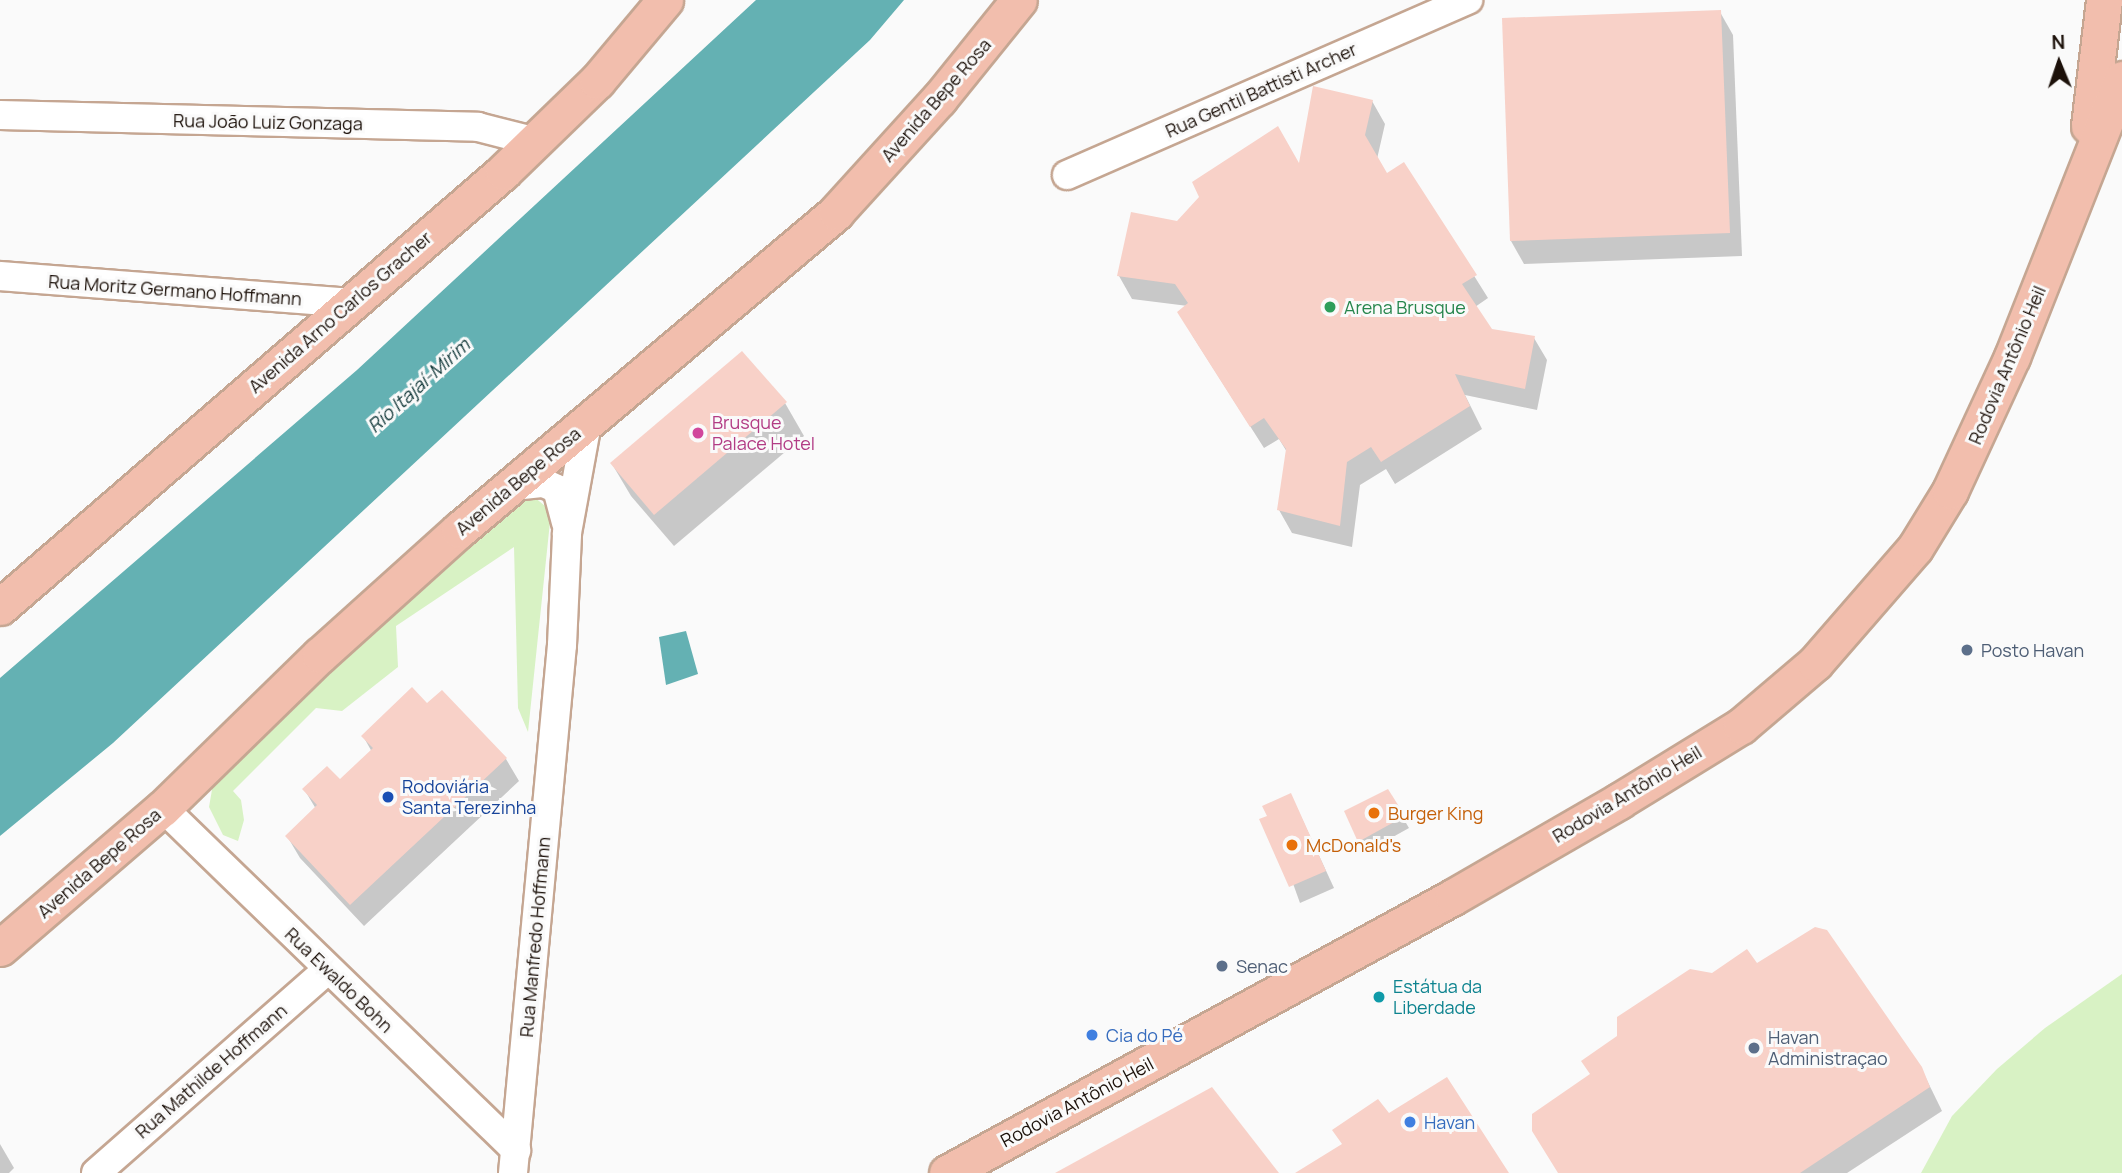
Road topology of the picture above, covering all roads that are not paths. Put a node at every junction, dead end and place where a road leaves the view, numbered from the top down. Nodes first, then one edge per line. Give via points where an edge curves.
1 (665, 0) edge
2 (2076, 0) edge
3 (2104, 0) edge
4 (1460, 2) edge
5 (1018, 6) edge
6 (2102, 34) junction
7 (2122, 79) edge
8 (0, 115) edge
9 (533, 141) junction
10 (1067, 175) dead end
11 (2079, 188) junction
12 (0, 276) edge
13 (351, 303) junction
14 (587, 423) junction
15 (513, 485) junction
16 (567, 533) junction
17 (0, 607) edge
18 (163, 808) junction
19 (0, 948) edge
20 (327, 970) junction
21 (514, 1162) edge
22 (96, 1173) edge
23 (947, 1173) edge

1 - 9 main road, Avenida Arno Carlos Gracher via 597,81
2 - 6 main road
3 - 6 main road, Rodovia Antônio Heil
4 - 10 street, Rua Gentil Battisti Archer
5 - 14 main road, Avenida Bepe Rosa via 836,212
6 - 11 main road, Rodovia Antônio Heil
7 - 11 main road, Rodovia Antônio Heil
8 - 9 street, Rua João Luiz Gonzaga via 478,127
9 - 13 main road, Avenida Arno Carlos Gracher
11 - 23 main road, Rodovia Antônio Heil via 2012,357 1950,491 1915,548 1873,599 1784,691 1714,742 1454,897
12 - 13 street, Rua Moritz Germano Hoffmann
13 - 17 main road, Avenida Arno Carlos Gracher
14 - 15 main road, Avenida Bepe Rosa
14 - 16 street, Rua Manfredo Hoffmann
15 - 16 street, Rua Manfredo Hoffmann via 544,483 557,489
15 - 18 main road, Avenida Bepe Rosa via 320,655
16 - 21 street, Rua Manfredo Hoffmann via 562,645
18 - 19 main road, Avenida Bepe Rosa
18 - 20 street, Rua Ewaldo Bohn
20 - 21 street, Rua Ewaldo Bohn
20 - 22 street, Rua Mathilde Hoffmann

